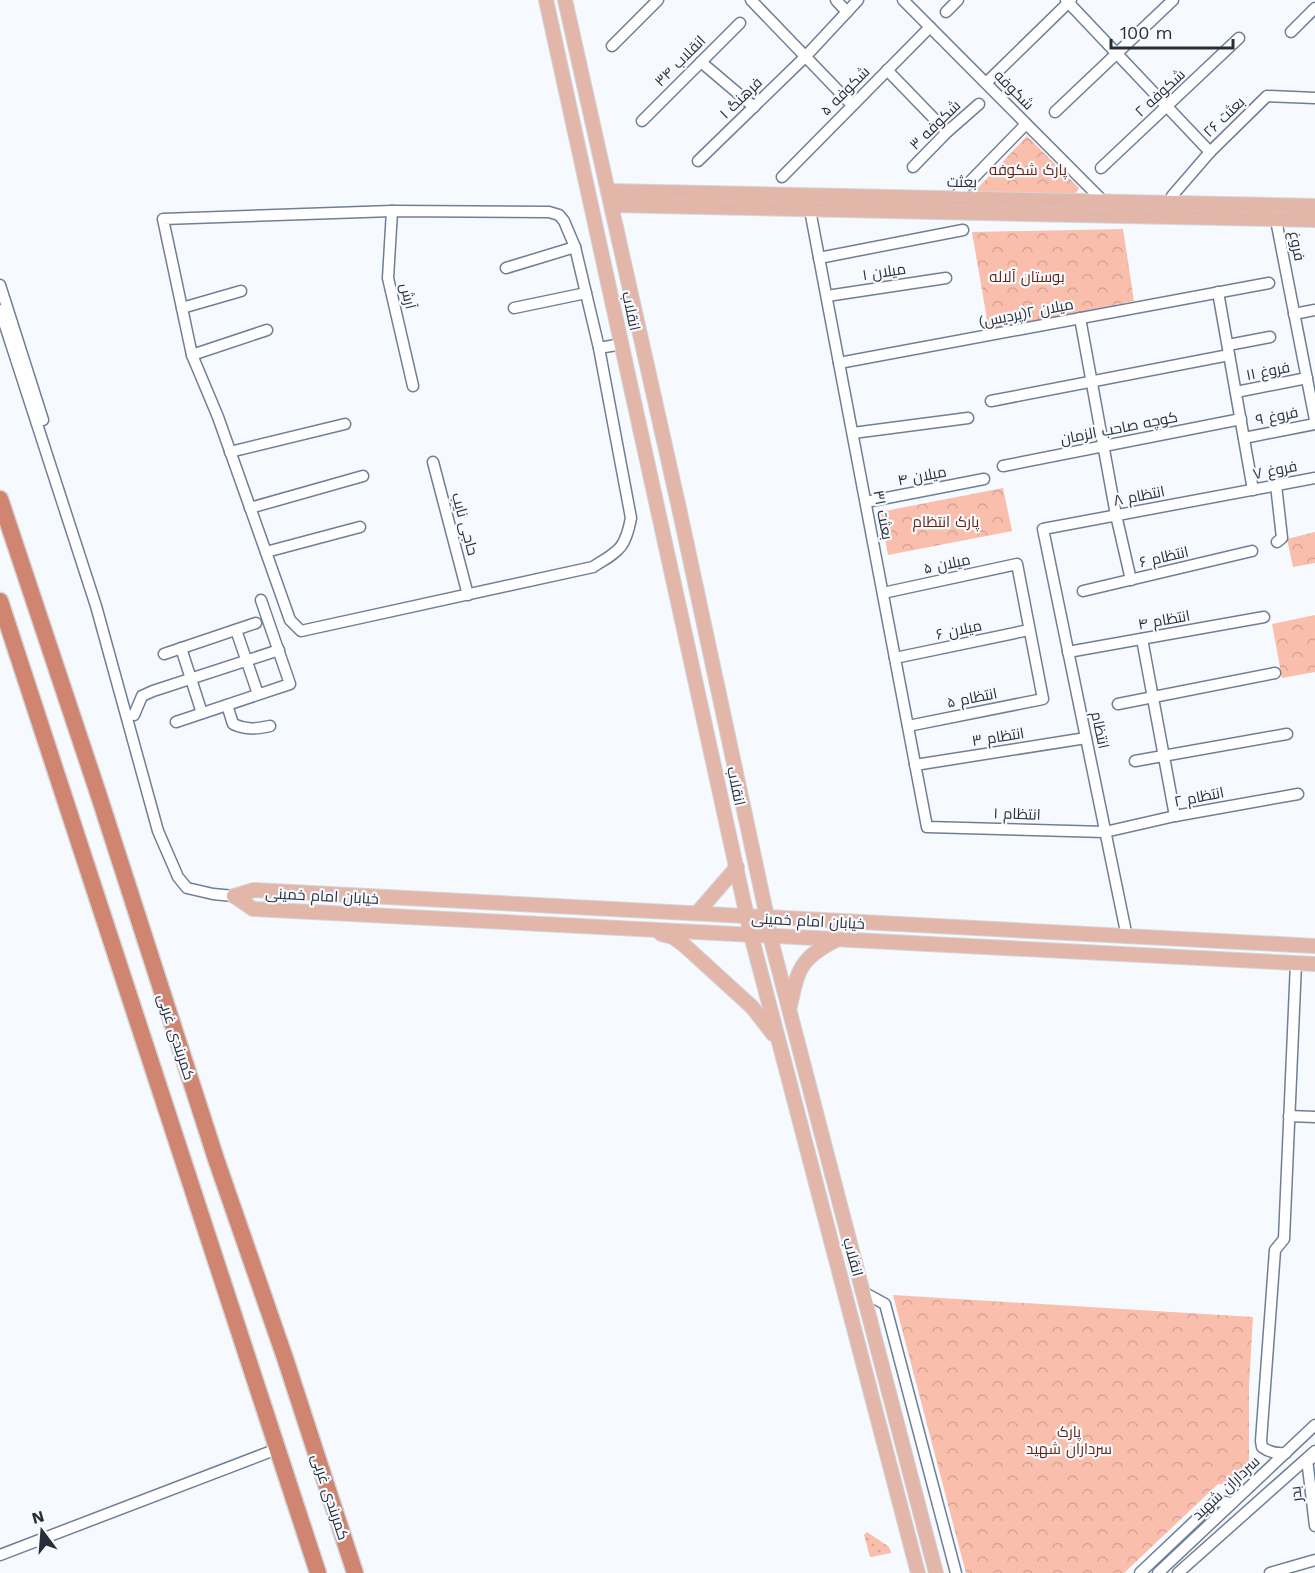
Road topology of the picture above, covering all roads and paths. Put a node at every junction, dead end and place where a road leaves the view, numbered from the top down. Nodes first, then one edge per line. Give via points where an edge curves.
1 (546, 0) edge
2 (565, 0) edge
3 (658, 0) edge
4 (751, 0) edge
5 (836, 0) edge
6 (858, 0) edge
7 (903, 0) edge
8 (958, 0) edge
9 (1173, 0) edge
10 (1068, 1) edge
11 (1315, 8) edge
12 (847, 12) junction
13 (946, 12) dead end
14 (740, 23) dead end
15 (930, 27) junction
16 (1291, 32) dead end
17 (1239, 38) dead end
18 (612, 46) dead end
19 (1118, 53) junction
20 (805, 57) junction
21 (701, 62) junction
22 (887, 70) junction
23 (986, 83) junction
24 (1315, 98) edge
25 (979, 104) dead end
26 (852, 105) junction
27 (754, 107) junction
28 (1168, 107) junction
29 (1055, 112) dead end
30 (642, 121) dead end
31 (1026, 124) junction
32 (947, 132) junction
33 (1210, 152) junction
34 (698, 160) dead end
35 (913, 167) dead end
36 (1101, 168) dead end
37 (782, 177) dead end
38 (608, 191) junction
39 (1172, 195) dead end
40 (953, 199) junction
41 (1104, 202) junction
42 (811, 203) junction
43 (611, 205) junction
44 (1315, 206) edge
45 (392, 211) junction
46 (1276, 213) junction
47 (1315, 220) edge
48 (963, 230) dead end
49 (575, 247) junction
50 (819, 258) junction
51 (506, 268) dead end
52 (946, 278) dead end
53 (1269, 283) dead end
54 (0, 285) edge
55 (241, 291) dead end
56 (1218, 292) junction
57 (586, 293) junction
58 (827, 296) junction
59 (182, 308) junction
60 (514, 308) dead end
61 (0, 310) edge
62 (1315, 310) edge
63 (1294, 314) junction
64 (1080, 318) junction
65 (267, 330) dead end
66 (1270, 337) dead end
67 (622, 344) junction
68 (599, 348) junction
69 (1228, 350) junction
70 (192, 355) junction
71 (839, 363) junction
72 (1307, 378) junction
73 (1091, 382) junction
74 (413, 386) dead end
75 (1236, 392) junction
76 (991, 401) dead end
77 (968, 418) dead end
78 (1241, 419) junction
79 (1315, 422) edge
80 (345, 424) dead end
81 (853, 434) junction
82 (1244, 438) junction
83 (1103, 446) junction
84 (230, 452) junction
85 (433, 462) dead end
86 (1004, 466) dead end
87 (363, 476) dead end
88 (1315, 478) edge
89 (984, 479) dead end
90 (1276, 486) junction
91 (1253, 490) junction
92 (1240, 492) joint
93 (0, 499) edge
94 (866, 502) junction
95 (250, 507) junction
96 (679, 508) junction
97 (659, 512) junction
98 (1116, 515) junction
99 (360, 527) dead end
100 (1043, 529) joint
101 (1277, 542) dead end
102 (1252, 551) dead end
103 (266, 552) junction
104 (1131, 580) junction
105 (1083, 591) dead end
106 (883, 592) junction
107 (468, 595) junction
108 (261, 600) dead end
109 (0, 601) edge
110 (1264, 617) dead end
111 (256, 623) dead end
112 (236, 630) junction
113 (1029, 630) junction
114 (1142, 639) junction
115 (181, 648) junction
116 (279, 650) junction
117 (1068, 652) junction
118 (164, 654) dead end
119 (895, 658) junction
120 (246, 661) junction
121 (1275, 673) dead end
122 (191, 680) junction
123 (258, 694) junction
124 (1152, 697) junction
125 (1118, 704) dead end
126 (227, 705) junction
127 (202, 713) junction
128 (134, 715) junction
129 (176, 722) dead end
130 (270, 726) dead end
131 (908, 726) junction
132 (1287, 734) dead end
133 (1086, 738) junction
134 (1163, 758) junction
135 (1135, 761) dead end
136 (915, 765) junction
137 (1298, 794) dead end
138 (1175, 816) junction
139 (927, 827) joint
140 (1106, 832) junction
141 (171, 861) junction
142 (737, 867) junction
143 (760, 882) junction
144 (741, 885) junction
145 (234, 896) junction
146 (697, 913) junction
147 (748, 916) junction
148 (767, 917) junction
149 (648, 929) junction
150 (751, 935) junction
151 (770, 936) junction
152 (1127, 937) junction
153 (837, 939) junction
154 (1315, 946) edge
155 (1296, 963) junction
156 (1315, 964) edge
157 (789, 1011) junction
158 (779, 1042) junction
159 (1289, 1116) junction
160 (1315, 1117) edge
161 (861, 1291) junction
162 (1315, 1425) edge
163 (277, 1449) junction
164 (1286, 1453) junction
165 (1312, 1456) edge
166 (1232, 1503) junction
167 (1315, 1526) edge
168 (0, 1555) edge
169 (1315, 1560) edge
170 (318, 1573) edge
171 (355, 1573) edge
172 (918, 1573) edge
173 (936, 1573) edge
174 (956, 1573) edge
175 (1140, 1573) edge
176 (1158, 1573) edge
177 (1178, 1573) edge
178 (1270, 1573) edge

1 - 67 main road, انقلاب
2 - 38 main road, انقلاب
3 - 18 street
4 - 20 street
5 - 12 street
6 - 12 street, فرهنگ ۱
7 - 15 street, شکوفه
8 - 13 street
9 - 19 street
10 - 19 street
10 - 23 street
11 - 16 street
12 - 20 street, فرهنگ ۱
14 - 21 street, انقلاب ۳۴
15 - 22 street, شکوفه ۵
15 - 23 street, شکوفه
17 - 28 street, شکوفه ۲
19 - 28 street
19 - 29 street
20 - 26 street
20 - 27 street, فرهنگ ۱
21 - 27 street
21 - 30 street, انقلاب ۳۴
22 - 26 street, شکوفه ۵
22 - 32 street
23 - 31 street, شکوفه
24 - 33 street, بعثت ۲۶ via 1267,96
25 - 32 street, شکوفه ۳
26 - 37 street, شکوفه ۵
27 - 34 street, فرهنگ ۱
28 - 33 street
28 - 36 street, شکوفه ۲
31 - 40 street
31 - 41 street, شکوفه
32 - 35 street, شکوفه ۳
33 - 39 street, بعثت ۲۶
38 - 42 main road, بعثت
38 - 43 main road, انقلاب
40 - 41 main road, بعثت
40 - 42 main road, بعثت
41 - 46 main road, بعثت
42 - 43 main road, بعثت
42 - 46 main road, بعثت
42 - 50 street, بعثت ۳۱
43 - 96 main road, انقلاب
44 - 46 main road, بعثت
45 - 49 street via 549,212 564,221
45 - 59 street via 163,219
45 - 74 street, آرش via 388,278
46 - 47 main road, بعثت
46 - 63 street, فروغ
48 - 50 street
49 - 51 street
49 - 57 street
50 - 58 street, بعثت ۳۱
52 - 58 street, میلان ۱
53 - 56 street, میلان ۲(پردیس)
54 - 128 street
55 - 59 street
56 - 64 street, میلان ۲(پردیس)
56 - 69 street
57 - 60 street
57 - 68 street
58 - 71 street, بعثت ۳۱
59 - 70 street
61 - 141 street via 96,606 158,831
62 - 63 street
63 - 72 street, فروغ
64 - 71 street, میلان ۲(پردیس)
64 - 73 street
65 - 70 street
66 - 69 street
67 - 68 street
67 - 97 main road, انقلاب
68 - 107 street via 631,518 627,538 616,553 593,567
69 - 73 street
69 - 75 street
70 - 84 street
71 - 81 street, بعثت ۳۱
72 - 75 street, فروغ ۱۱
72 - 79 street, فروغ
73 - 76 street
73 - 83 street
75 - 78 street
77 - 81 street
78 - 82 street
78 - 83 street, کوچه صاحب الزمان
79 - 82 street, فروغ ۹
80 - 84 street
81 - 94 street, بعثت ۳۱
82 - 91 street
83 - 86 street, کوچه صاحب الزمان
83 - 98 street
84 - 95 street
85 - 107 street, حاجی نایب
87 - 95 street
88 - 90 street, فروغ ۷
89 - 94 street, میلان ۴
90 - 91 street, فروغ ۷
90 - 101 street via 1282,538
91 - 92 street, فروغ ۷
92 - 98 street, انتظام ۸
93 - 171 highway, کمربندی غربی
94 - 106 street, بعثت ۳۱
95 - 103 street
96 - 97 main road
96 - 143 main road, انقلاب
97 - 142 main road, انقلاب
98 - 100 street, انتظام ۸
98 - 104 street
99 - 103 street
100 - 117 street, انتظام
102 - 104 street, انتظام ۶
103 - 107 street via 290,620 301,631
104 - 105 street, انتظام ۶
106 - 113 street, میلان ۵ via 1017,564
106 - 119 street, بعثت ۳۱
108 - 116 street
109 - 163 highway
110 - 114 street, انتظام ۴
111 - 112 street
112 - 115 street
112 - 120 street
113 - 119 street, میلان ۶
113 - 131 street, انتظام ۵ via 1043,699
114 - 117 street, انتظام ۴
114 - 124 street
115 - 118 street
115 - 122 street
116 - 120 street
116 - 123 street via 290,684
117 - 133 street, انتظام
119 - 131 street, بعثت ۳۱
120 - 122 street
120 - 123 street
121 - 124 street
122 - 127 street
122 - 128 street via 142,696
123 - 126 street
124 - 125 street
124 - 134 street
126 - 127 street
126 - 130 street via 233,724 249,729
127 - 129 street
128 - 141 street
131 - 136 street, بعثت ۳۱
132 - 134 street
133 - 136 street, انتظام ۳
133 - 140 street, انتظام
134 - 135 street
134 - 138 street
136 - 139 street, بعثت ۳۱
137 - 138 street, انتظام ۲
138 - 140 street, انتظام ۲
139 - 140 street, انتظام ۱
140 - 152 street, انتظام
141 - 145 street via 187,888
142 - 144 main road, انقلاب
142 - 146 main road
143 - 144 main road
143 - 148 main road, انقلاب
144 - 147 main road, انقلاب
145 - 146 main road, خیابان امام خمینی via 254,890
145 - 149 main road, خیابان امام خمینی via 253,909
146 - 147 main road, خیابان امام خمینی
147 - 148 main road, خیابان امام خمینی
147 - 150 main road, انقلاب
148 - 151 main road, انقلاب
148 - 152 main road, خیابان امام خمینی
149 - 150 main road, خیابان امام خمینی
149 - 158 main road via 684,945 752,1007
150 - 151 main road, خیابان امام خمینی
150 - 158 main road, انقلاب
151 - 153 main road, خیابان امام خمینی
151 - 157 main road, انقلاب
152 - 154 main road, خیابان امام خمینی
153 - 155 main road, خیابان امام خمینی
153 - 157 main road via 816,950 803,963
154 - 156 main road
155 - 156 main road, خیابان امام خمینی
155 - 159 street
157 - 161 main road, انقلاب
158 - 172 main road, انقلاب
159 - 160 street
159 - 164 street via 1284,1239 1275,1250 1261,1441 1267,1451
161 - 173 main road, انقلاب
161 - 174 street via 885,1304
162 - 164 street, سرداران شهید
163 - 168 street
163 - 170 highway
164 - 166 street, سرداران شهید
165 - 167 street, بدر
165 - 177 street, سرداران شهید
166 - 175 street via 1215,1501
166 - 176 street, سرداران شهید
169 - 178 street

